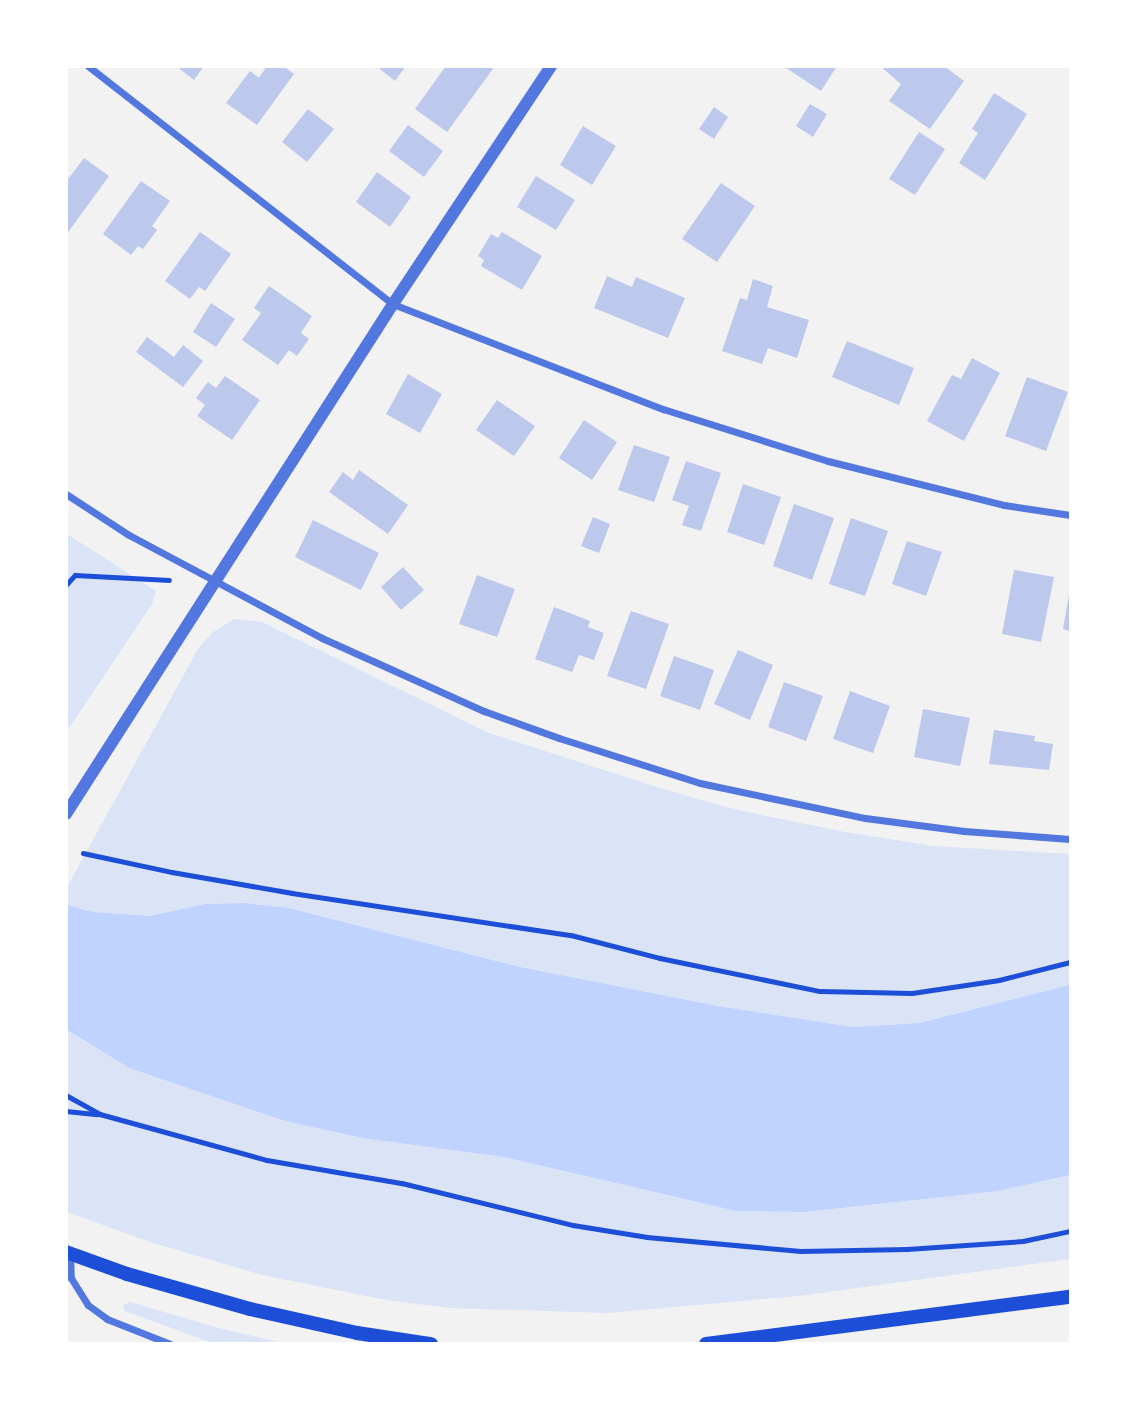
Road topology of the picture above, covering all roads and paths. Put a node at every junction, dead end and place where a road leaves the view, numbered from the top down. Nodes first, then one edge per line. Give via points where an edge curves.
1 (88, 66) edge
2 (551, 66) edge
3 (393, 304) junction
4 (66, 494) edge
5 (1070, 515) edge
6 (216, 581) junction
7 (66, 585) edge
8 (66, 814) edge
9 (1070, 839) edge
10 (83, 853) dead end
11 (1070, 962) edge
12 (66, 1095) edge
13 (66, 1111) edge
14 (100, 1114) junction
15 (1070, 1231) edge
16 (68, 1252) edge
17 (1070, 1297) edge
18 (170, 1343) edge
19 (431, 1343) edge
20 (706, 1343) edge

1 - 3 street
2 - 3 street
3 - 5 street via 663,409 815,457 1004,505
3 - 6 street
4 - 6 street via 129,535
6 - 7 path via 75,575
6 - 8 street
6 - 9 street via 322,638 484,711 700,783 865,818
10 - 11 path via 292,893 571,935 820,991 912,993 999,980
12 - 14 path
13 - 14 path
14 - 15 path via 267,1160 402,1183 573,1225 647,1237 800,1251 1023,1241
16 - 18 street via 71,1278 88,1305 107,1319
16 - 19 main road via 250,1310
17 - 20 main road

